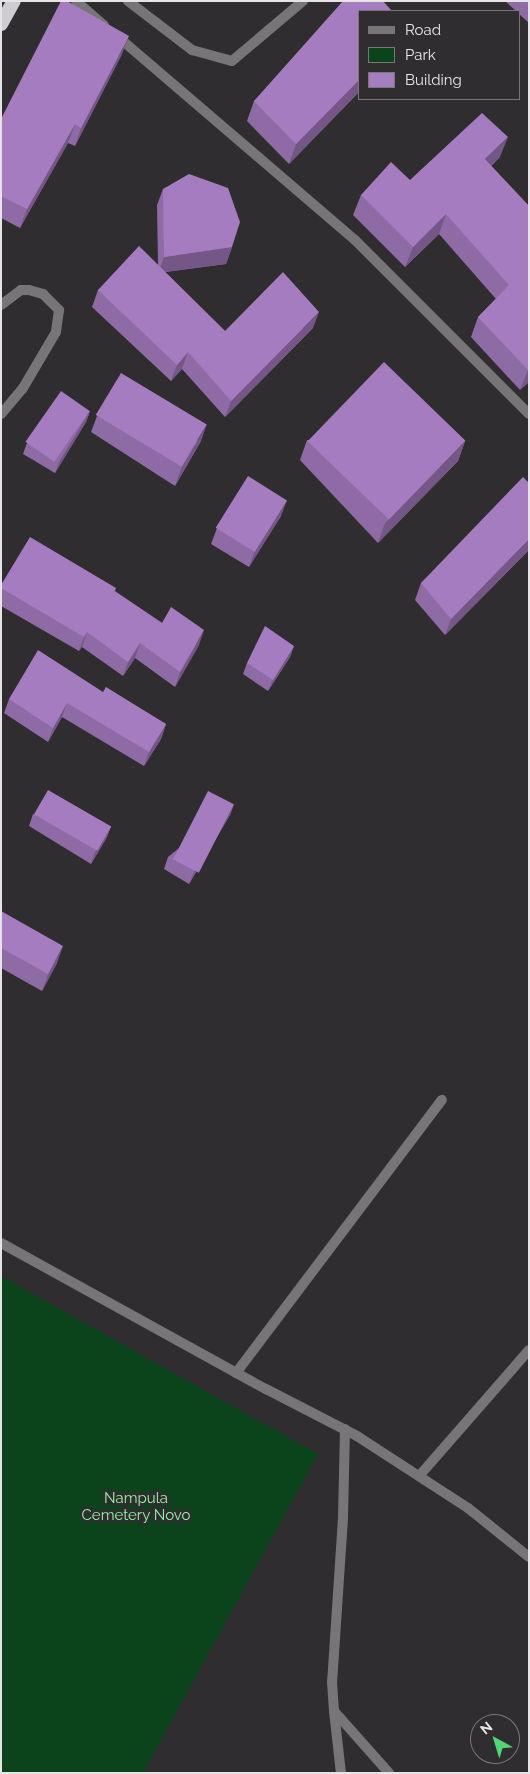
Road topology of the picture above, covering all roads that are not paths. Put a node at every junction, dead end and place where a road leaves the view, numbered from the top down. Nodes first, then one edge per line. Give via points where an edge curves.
1 (14, 1) edge
2 (76, 1) edge
3 (128, 1) edge
4 (302, 1) edge
5 (1, 24) edge
6 (1, 305) edge
7 (1, 414) edge
8 (529, 414) edge
9 (442, 1100) dead end
10 (1, 1243) edge
11 (529, 1350) edge
12 (236, 1373) junction
13 (345, 1429) junction
14 (420, 1475) junction
15 (526, 1551) edge
16 (334, 1711) junction
17 (341, 1773) edge
18 (389, 1773) edge

1 - 5 highway
2 - 8 street via 355,240
3 - 4 street via 192,50 232,62
6 - 7 street via 20,290 29,290 43,294 59,310 56,332 23,388
9 - 12 street
10 - 12 street
11 - 14 street
12 - 13 street
13 - 14 street
13 - 16 street via 343,1518 332,1682
14 - 15 street
16 - 17 street
16 - 18 street

